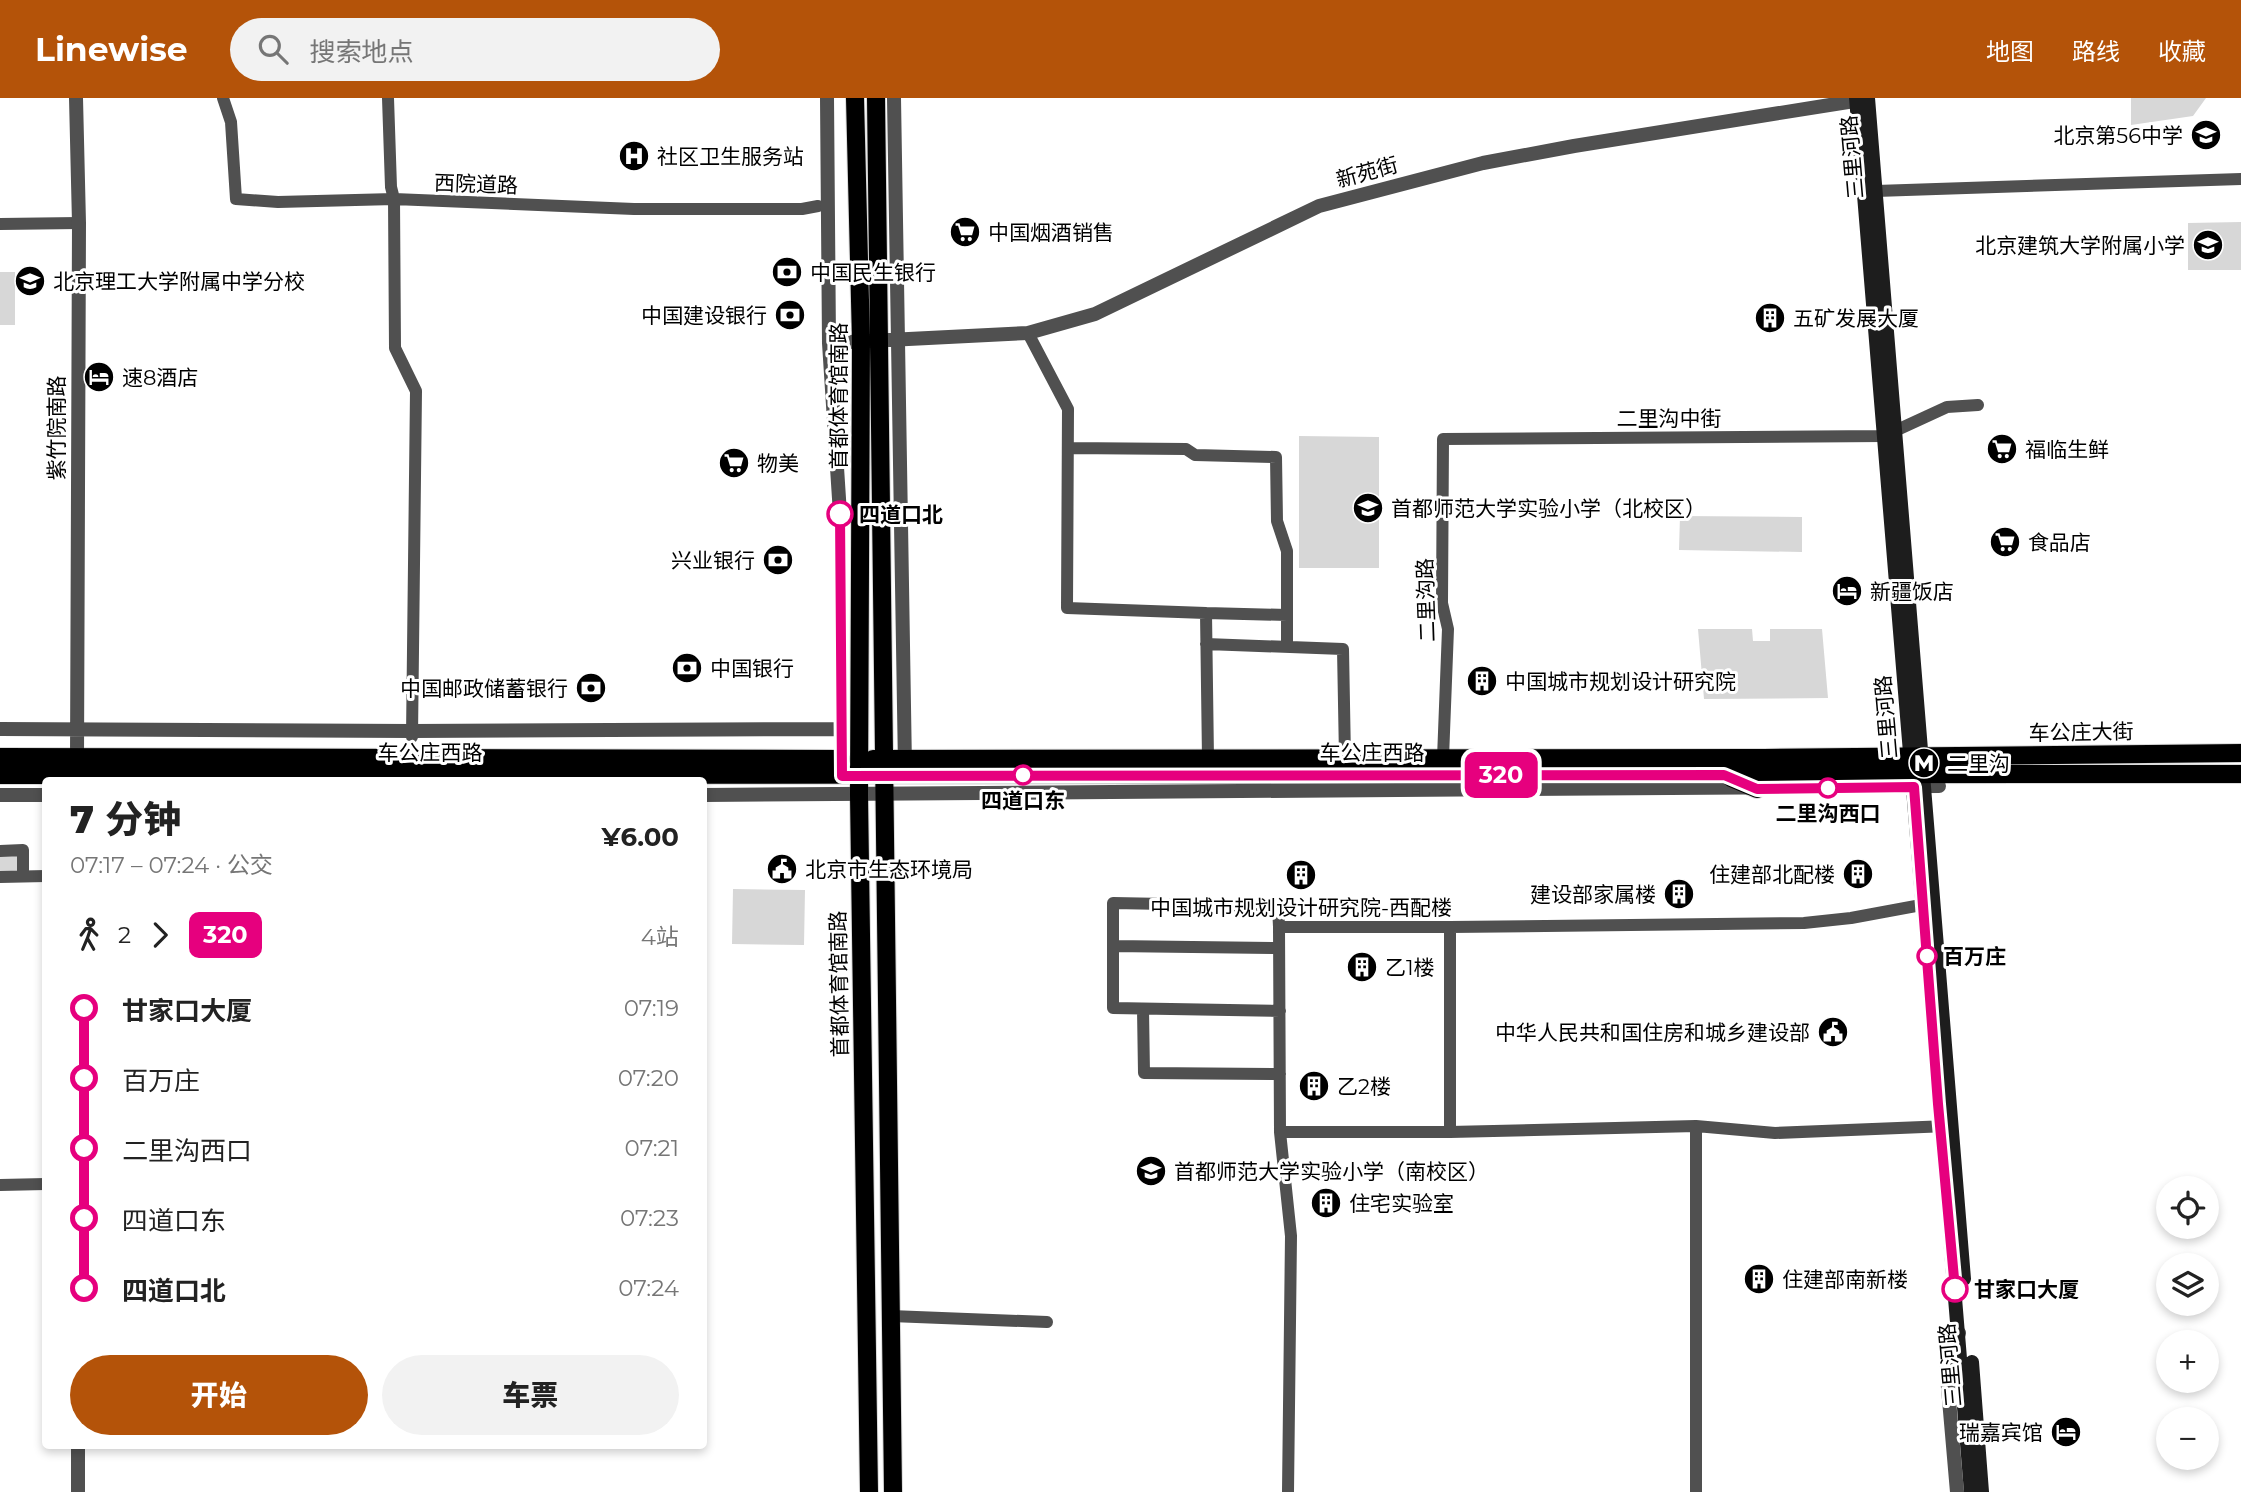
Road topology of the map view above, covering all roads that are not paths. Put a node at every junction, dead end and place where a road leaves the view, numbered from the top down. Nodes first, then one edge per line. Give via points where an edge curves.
1 (76, 98) edge
2 (223, 98) edge
3 (387, 98) edge
4 (827, 98) edge
5 (855, 98) edge
6 (876, 98) edge
7 (894, 98) edge
8 (1864, 99) edge
9 (2241, 178) edge
10 (1876, 191) junction
11 (394, 199) junction
12 (818, 206) dead end
13 (79, 223) junction
14 (0, 224) edge
15 (1028, 333) junction
16 (897, 340) junction
17 (870, 341) junction
18 (829, 343) junction
19 (1978, 405) dead end
20 (1889, 434) junction
21 (1444, 439) joint
22 (1068, 448) junction
23 (1206, 613) junction
24 (1287, 615) junction
25 (1206, 643) junction
26 (1287, 646) junction
27 (0, 729) edge
28 (78, 729) junction
29 (841, 729) junction
30 (412, 734) junction
31 (2241, 753) edge
32 (0, 757) edge
33 (1208, 758) junction
34 (1345, 758) junction
35 (1443, 758) junction
36 (850, 767) junction
37 (883, 767) junction
38 (905, 767) junction
39 (375, 772) edge
40 (78, 774) edge
41 (1921, 774) junction
42 (2241, 774) edge
43 (0, 775) edge
44 (1724, 775) junction
45 (1757, 789) junction
46 (42, 795) edge
47 (707, 795) edge
48 (859, 795) junction
49 (883, 795) junction
50 (0, 796) edge
51 (0, 851) edge
52 (23, 876) junction
53 (42, 876) edge
54 (0, 877) edge
55 (1928, 903) junction
56 (1279, 927) junction
57 (1450, 927) junction
58 (1113, 946) junction
59 (1279, 948) junction
60 (1143, 1009) junction
61 (1280, 1011) junction
62 (1280, 1074) junction
63 (1696, 1126) junction
64 (1941, 1126) junction
65 (1280, 1132) junction
66 (1450, 1132) junction
67 (42, 1184) edge
68 (0, 1185) edge
69 (891, 1316) junction
70 (1047, 1322) dead end
71 (1959, 1331) junction
72 (78, 1449) edge
73 (78, 1492) edge
74 (869, 1492) edge
75 (893, 1492) edge
76 (1288, 1492) edge
77 (1696, 1492) edge
78 (1957, 1492) edge
79 (1971, 1492) edge
80 (1982, 1492) edge

1 - 13 street, 紫竹院南路
2 - 11 street, 西院道路 via 231,122 236,199
3 - 11 street
4 - 18 street, 首都体育馆南路
5 - 17 main road, 首都体育馆南路
6 - 17 main road, 首都体育馆南路
7 - 16 street
8 - 10 main road, 三里河路
8 - 15 street, 新苑街 via 1474,165 1319,206 1095,314
8 - 20 main road, 三里河路
9 - 10 street
10 - 20 main road, 三里河路
11 - 12 street, 西院道路 via 634,209
11 - 30 street via 395,348 416,391
13 - 14 street
13 - 28 street, 紫竹院南路
15 - 16 street, 新苑街
15 - 22 street via 1068,409
16 - 17 street, 新苑街
16 - 38 street
17 - 18 street, 新苑街
17 - 36 main road, 首都体育馆南路
17 - 37 main road, 首都体育馆南路
18 - 29 street, 首都体育馆南路 via 840,514
19 - 20 street via 1947,407
20 - 21 street, 二里沟中街
20 - 41 main road, 三里河路
21 - 35 street, 二里沟路 via 1442,603 1448,629
22 - 23 street via 1066,608
22 - 24 street via 1186,449 1195,455 1276,457 1277,521 1287,551
23 - 24 street
23 - 25 street
24 - 26 street
25 - 26 street
25 - 33 street
26 - 34 street via 1343,649
27 - 28 street
28 - 30 street
28 - 40 street, 紫竹院南路
29 - 30 street
29 - 36 street, 首都体育馆南路
31 - 41 main road, 车公庄大街
32 - 40 main road, 车公庄西路
33 - 34 main road, 车公庄西路
33 - 38 main road, 车公庄西路
34 - 35 main road, 车公庄西路
35 - 41 main road, 车公庄西路
36 - 37 main road, 车公庄西路
36 - 39 main road, 车公庄西路
36 - 48 main road, 首都体育馆南路
37 - 38 main road, 车公庄西路
37 - 49 main road, 首都体育馆南路
38 - 44 main road, 车公庄西路
39 - 40 main road, 车公庄西路
40 - 43 main road, 车公庄西路
41 - 42 main road, 车公庄大街
41 - 44 main road, 车公庄西路
41 - 45 street
41 - 55 main road, 三里河路
44 - 45 main road
45 - 49 street
46 - 50 street
47 - 48 street
48 - 49 street
48 - 74 main road, 首都体育馆南路
49 - 69 main road, 首都体育馆南路
51 - 52 street via 23,850
52 - 53 street
52 - 54 street
55 - 57 street via 1804,923
55 - 64 main road, 三里河路
56 - 57 street
56 - 58 street via 1278,906 1113,903
56 - 59 street
57 - 66 street
58 - 59 street
58 - 60 street via 1113,1009
59 - 61 street
60 - 61 street
60 - 62 street via 1144,1073
61 - 62 street
62 - 65 street
63 - 64 street via 1775,1133
63 - 66 street
63 - 77 street
64 - 71 main road, 三里河路
64 - 80 main road, 三里河路
65 - 66 street
65 - 76 street via 1291,1236
67 - 68 street
69 - 70 street
69 - 75 main road, 首都体育馆南路
71 - 78 street, 三里河路 via 1946,1365
71 - 79 main road, 三里河路
72 - 73 street

